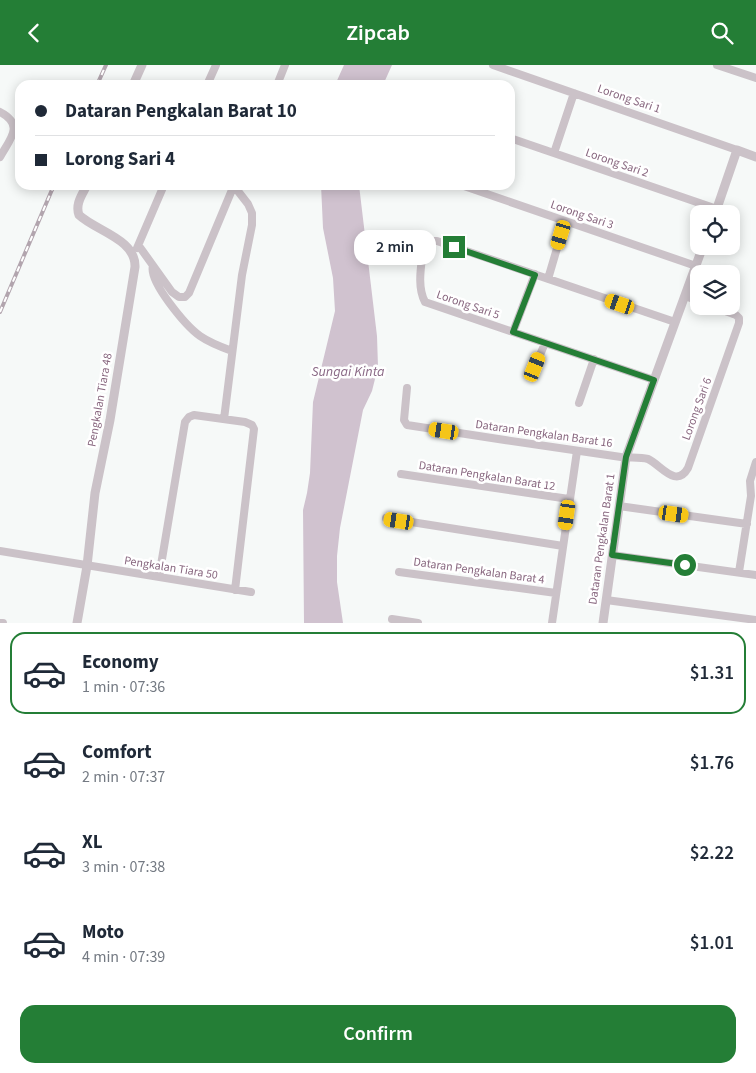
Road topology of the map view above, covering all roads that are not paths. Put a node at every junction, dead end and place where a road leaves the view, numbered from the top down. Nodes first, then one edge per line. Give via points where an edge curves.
1 (142, 65) edge
2 (216, 65) edge
3 (285, 65) edge
4 (493, 65) edge
5 (717, 65) edge
6 (756, 79) edge
7 (135, 80) edge
8 (210, 80) edge
9 (279, 80) edge
10 (574, 93) junction
11 (0, 112) edge
12 (515, 140) edge
13 (737, 150) junction
14 (554, 153) junction
15 (0, 157) edge
16 (756, 157) edge
17 (85, 190) edge
18 (162, 190) edge
19 (232, 190) edge
20 (238, 190) edge
21 (475, 190) edge
22 (697, 205) edge
23 (718, 205) edge
24 (565, 221) junction
25 (139, 246) junction
26 (133, 253) junction
27 (153, 265) junction
28 (693, 265) edge
29 (535, 275) junction
30 (548, 279) junction
31 (690, 282) edge
32 (685, 296) junction
33 (690, 298) edge
34 (736, 315) edge
35 (675, 322) junction
36 (513, 332) junction
37 (545, 343) junction
38 (232, 351) junction
39 (594, 359) junction
40 (535, 367) dead end
41 (654, 380) junction
42 (407, 388) dead end
43 (579, 403) dead end
44 (224, 419) junction
45 (576, 451) junction
46 (626, 457) junction
47 (756, 462) edge
48 (401, 474) dead end
49 (754, 496) edge
50 (570, 499) junction
51 (619, 506) junction
52 (386, 519) dead end
53 (747, 524) junction
54 (563, 546) junction
55 (0, 551) edge
56 (612, 555) junction
57 (87, 565) junction
58 (399, 572) dead end
59 (739, 572) junction
60 (756, 575) edge
61 (159, 577) junction
62 (235, 590) junction
63 (252, 593) dead end
64 (556, 593) junction
65 (606, 600) junction
66 (392, 619) dead end
67 (756, 620) edge
68 (77, 623) edge
69 (418, 623) edge
70 (552, 623) edge
71 (603, 623) edge

1 - 7 street
2 - 8 street
3 - 9 street
4 - 10 street, Lorong Sari 1
5 - 6 street
10 - 13 street, Lorong Sari 1
10 - 14 street
11 - 15 street via 14,124 14,133
12 - 14 street, Lorong Sari 2
13 - 16 street, Lorong Sari 1
13 - 23 street
14 - 22 street, Lorong Sari 2
17 - 26 street via 77,209 82,218 127,245
18 - 25 street
19 - 27 street via 189,293 179,297 172,292
20 - 38 street via 252,213 252,225
21 - 24 street, Lorong Sari 3
24 - 28 street, Lorong Sari 3
24 - 30 street
25 - 26 street
25 - 27 street
26 - 57 street, Pengkalan Tiara 48 via 135,267 96,493
27 - 38 street via 156,282 198,335
29 - 30 street
29 - 36 street
29 - 36 street, Lorong Sari 5 via 431,241 425,245 421,264 425,302
30 - 35 street
31 - 32 street, Dataran Pengkalan Barat 1
32 - 33 street
32 - 35 street, Dataran Pengkalan Barat 1
34 - 46 street, Lorong Sari 6 via 739,323 685,473 670,475 647,459
35 - 41 street, Dataran Pengkalan Barat 1
36 - 37 street, Lorong Sari 5
37 - 39 street, Lorong Sari 5
37 - 40 street
38 - 44 street
39 - 41 street, Lorong Sari 5
39 - 43 street
41 - 46 street, Dataran Pengkalan Barat 1
42 - 45 street, Dataran Pengkalan Barat 16 via 404,419 407,425
44 - 61 street via 194,415 185,422
44 - 62 street via 245,422 254,429
45 - 46 street, Dataran Pengkalan Barat 16
45 - 50 street
46 - 51 street, Dataran Pengkalan Barat 1
47 - 49 street via 750,481
48 - 50 street, Dataran Pengkalan Barat 12
49 - 53 street
50 - 54 street
51 - 53 street
51 - 56 street, Dataran Pengkalan Barat 1
52 - 54 street
53 - 59 street
54 - 64 street
55 - 57 street, Pengkalan Tiara 50
56 - 59 street
56 - 65 street, Dataran Pengkalan Barat 1
57 - 61 street, Pengkalan Tiara 50
57 - 68 street, Pengkalan Tiara 48
58 - 64 street, Dataran Pengkalan Barat 4
59 - 60 street
61 - 62 street, Pengkalan Tiara 50
62 - 63 street, Pengkalan Tiara 50
64 - 70 street
65 - 67 street
65 - 71 street, Dataran Pengkalan Barat 1
66 - 69 street

